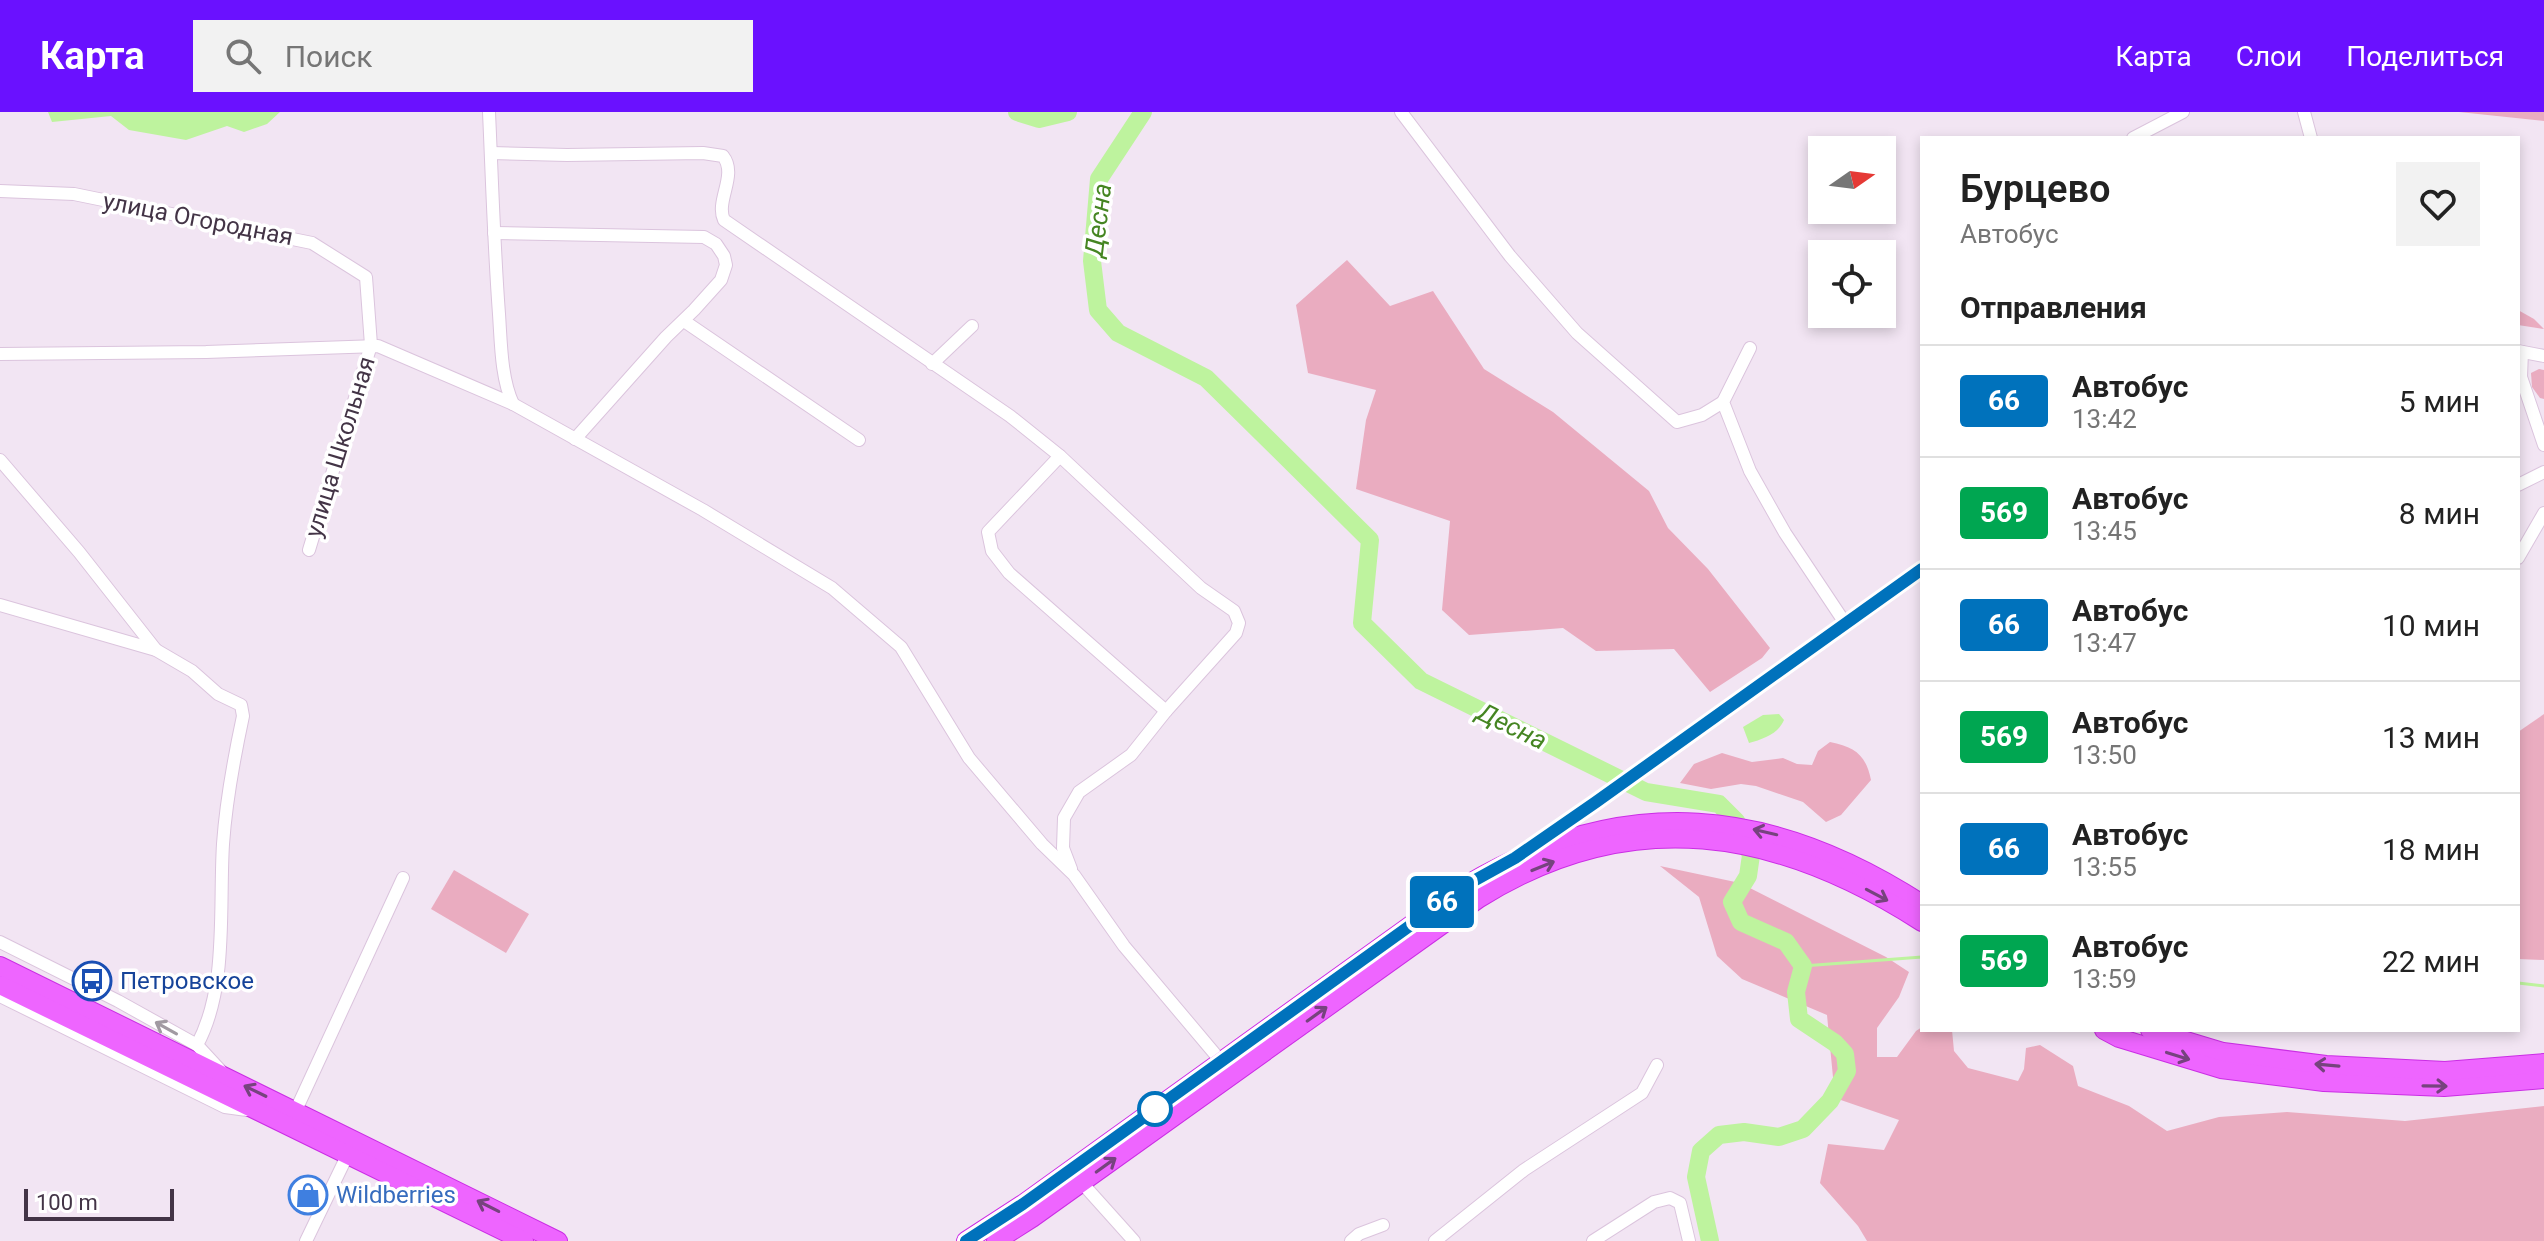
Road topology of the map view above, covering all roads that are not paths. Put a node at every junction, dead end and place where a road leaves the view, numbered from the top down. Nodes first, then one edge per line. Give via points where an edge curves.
1 (489, 112) edge
2 (1401, 112) edge
3 (2183, 112) edge
4 (2304, 112) edge
5 (2137, 136) edge
6 (2310, 136) edge
7 (491, 153) junction
8 (0, 191) edge
9 (494, 233) junction
10 (684, 321) junction
11 (972, 326) dead end
12 (371, 345) junction
13 (1750, 348) dead end
14 (2520, 352) edge
15 (0, 354) edge
16 (2544, 356) edge
17 (932, 364) junction
18 (1723, 402) junction
19 (513, 404) junction
20 (575, 439) junction
21 (859, 440) dead end
22 (2544, 445) edge
23 (1060, 456) junction
24 (0, 460) edge
25 (2544, 472) edge
26 (2520, 484) edge
27 (2544, 513) edge
28 (309, 550) dead end
29 (2520, 555) edge
30 (1920, 570) edge
31 (0, 605) edge
32 (1845, 623) junction
33 (156, 650) junction
34 (1166, 711) junction
35 (1608, 836) junction
36 (1515, 858) junction
37 (1835, 864) junction
38 (1074, 875) junction
39 (403, 878) dead end
40 (1920, 903) edge
41 (1920, 921) edge
42 (0, 942) edge
43 (0, 966) edge
44 (0, 985) edge
45 (0, 996) edge
46 (2108, 1032) edge
47 (2157, 1032) edge
48 (197, 1045) junction
49 (1220, 1060) junction
50 (2544, 1063) edge
51 (1657, 1065) dead end
52 (226, 1077) junction
53 (2544, 1079) edge
54 (296, 1110) junction
55 (259, 1113) junction
56 (347, 1156) junction
57 (1082, 1183) junction
58 (1383, 1225) dead end
59 (306, 1241) edge
60 (524, 1241) edge
61 (558, 1241) edge
62 (966, 1241) edge
63 (996, 1241) edge
64 (1134, 1241) edge
65 (1351, 1241) edge
66 (1435, 1241) edge
67 (1593, 1241) edge
68 (1689, 1241) edge

1 - 7 street
2 - 18 street via 1510,256 1598,352 1677,422
3 - 5 street
4 - 6 street
7 - 9 street
7 - 17 street via 723,156 728,164 724,220
8 - 12 street, улица Огородная via 74,194 312,243 366,277
9 - 10 street via 704,237 722,252 724,274
9 - 19 street via 501,342
10 - 20 street
10 - 21 street
11 - 17 street
12 - 15 street
12 - 19 street
12 - 28 street, улица Школьная
13 - 18 street
14 - 16 street
14 - 22 street via 2521,377
17 - 23 street
18 - 32 street via 1750,471
19 - 20 street
20 - 38 street via 832,588 901,647 969,758
23 - 34 street via 988,532 992,551 1023,586
23 - 34 street via 1238,618 1236,633
24 - 33 street
25 - 26 street
27 - 29 street
30 - 32 street
31 - 33 street
32 - 36 street
33 - 48 street via 241,705 243,716 226,808 215,995
34 - 38 street via 1131,755 1079,792 1064,818 1063,848
35 - 36 highway via 1561,841
35 - 37 highway via 1652,822 1732,825 1799,841
57 -> 35 highway via 1478,899
36 - 49 highway via 1468,884
37 - 40 highway
37 -> 41 highway
38 - 49 street via 1124,946
39 - 54 street
48 -> 42 street
43 - 52 highway
44 - 55 highway
45 - 55 street via 225,1107
46 -> 53 highway via 2221,1069 2324,1082 2444,1087
50 -> 47 highway via 2445,1071 2326,1065 2223,1052
48 - 52 street
49 - 62 highway
51 - 66 street via 1642,1093 1524,1170
54 -> 52 highway
61 -> 54 highway
55 - 56 highway
56 - 59 street
56 - 60 highway
57 - 63 highway
57 - 64 street
58 - 65 street
67 - 68 street via 1654,1202 1670,1198 1680,1203

